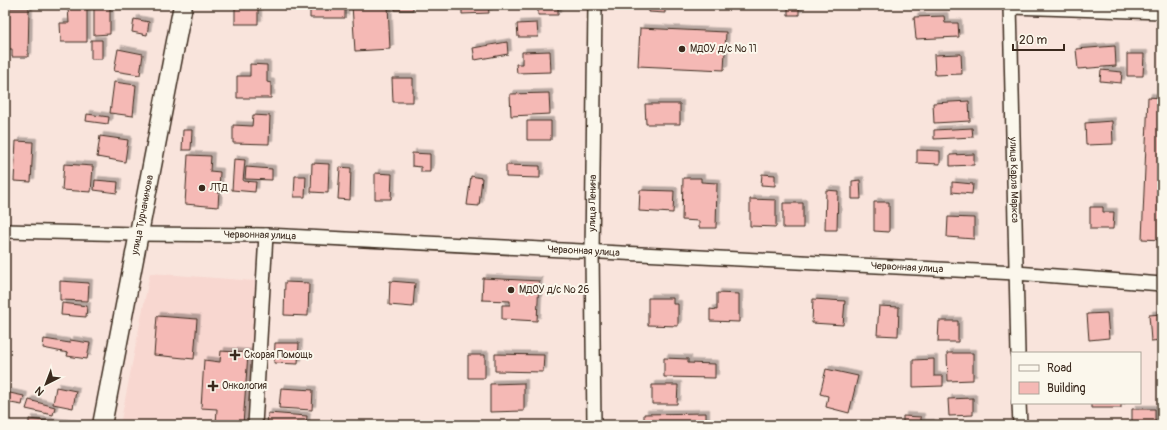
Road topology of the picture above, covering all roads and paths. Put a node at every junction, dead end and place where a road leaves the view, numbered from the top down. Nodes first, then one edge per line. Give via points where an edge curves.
1 (183, 5) edge
2 (595, 5) edge
3 (1010, 6) edge
4 (1162, 12) edge
5 (5, 231) edge
6 (138, 234) junction
7 (266, 235) junction
8 (592, 252) junction
9 (1016, 273) junction
10 (1162, 284) edge
11 (1018, 352) edge
12 (1019, 404) edge
13 (102, 425) edge
14 (256, 425) edge
15 (594, 425) edge
16 (1020, 425) edge

1 - 6 street, улица Турчанинова
2 - 8 street, улица Ленина
3 - 4 street, улица Карла Маркса
3 - 9 street, улица Карла Маркса
5 - 6 street, Червонная улица
6 - 7 street, Червонная улица
6 - 13 street, улица Турчанинова
7 - 8 street, Червонная улица
7 - 14 street
8 - 9 street, Червонная улица
8 - 15 street, улица Ленина
9 - 10 street, Червонная улица
9 - 11 street, улица Карла Маркса
12 - 16 street

